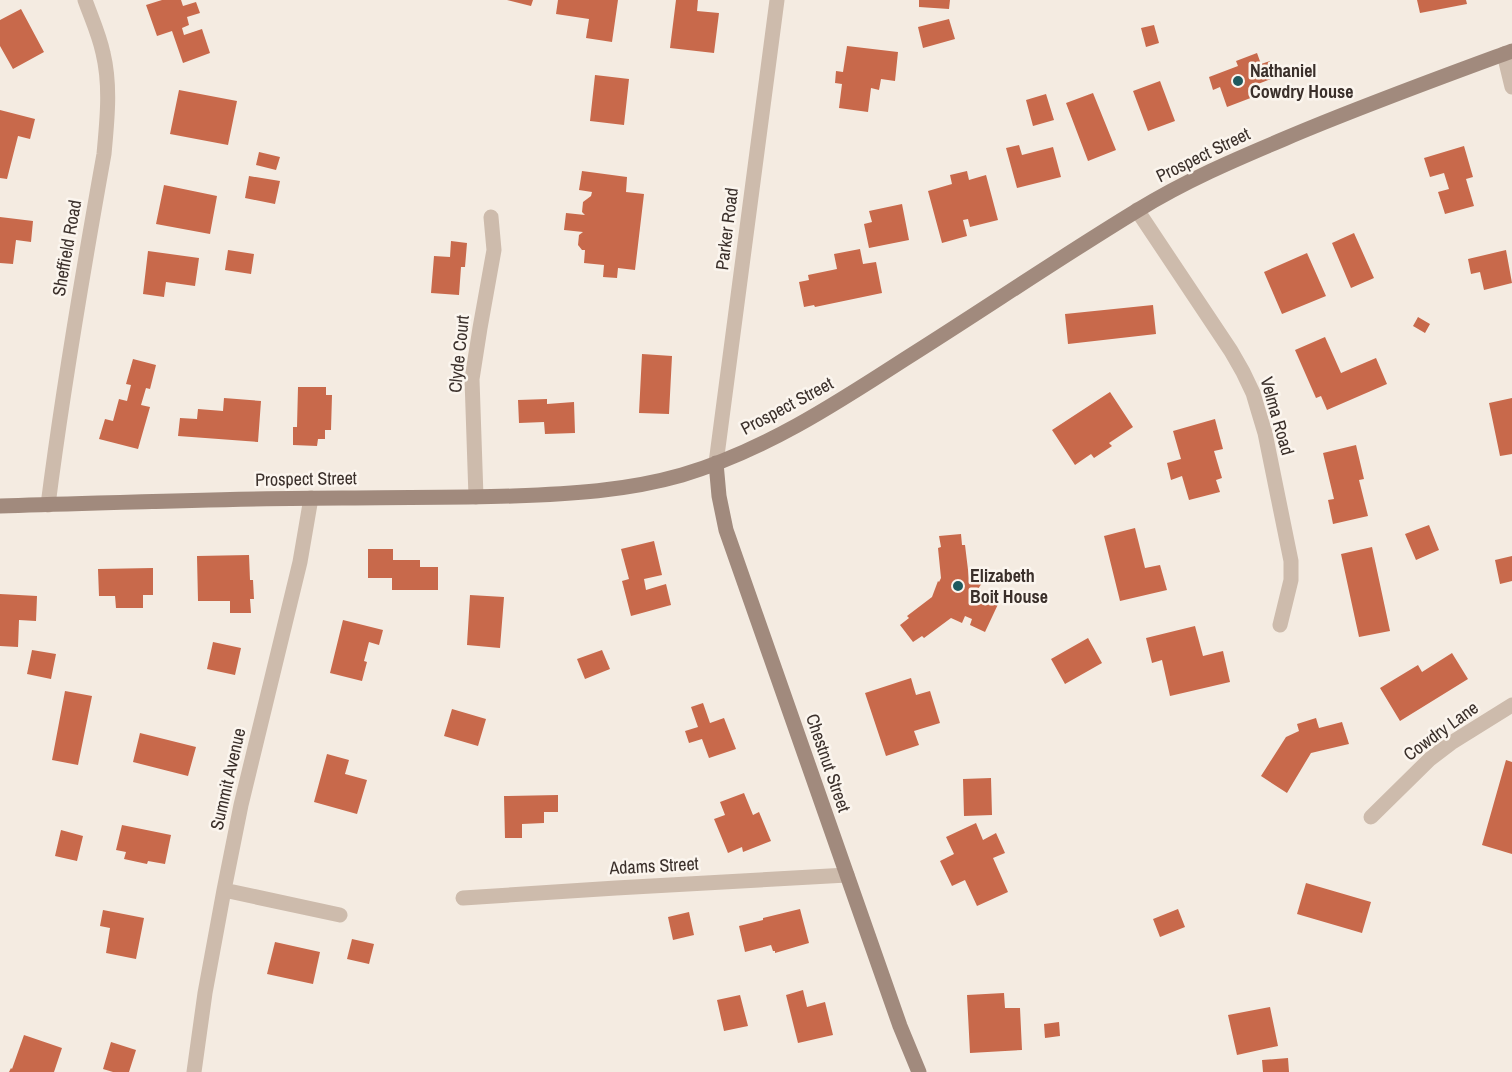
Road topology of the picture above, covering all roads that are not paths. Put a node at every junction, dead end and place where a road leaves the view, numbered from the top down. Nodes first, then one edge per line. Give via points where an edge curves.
1 (85, 0) edge
2 (777, 0) edge
3 (1508, 52) edge
4 (1512, 87) edge
5 (1137, 210) junction
6 (491, 217) dead end
7 (716, 463) junction
8 (476, 497) junction
9 (311, 498) junction
10 (48, 505) junction
11 (0, 506) edge
12 (1280, 625) dead end
13 (1512, 705) edge
14 (1371, 817) dead end
15 (847, 875) junction
16 (224, 890) junction
17 (463, 898) dead end
18 (340, 915) dead end
19 (194, 1072) edge
20 (919, 1072) edge

1 - 10 street, Sheffield Road via 103,54 108,110
2 - 7 street, Parker Road
3 - 4 street
3 - 5 main road, Prospect Street via 1248,154 1191,179
5 - 7 main road, Prospect Street via 805,422
5 - 12 street, Velma Road via 1231,351 1253,393 1291,561 1291,580
6 - 8 street, Clyde Court via 494,250 472,379
7 - 8 main road, Prospect Street via 648,484 616,489
7 - 15 main road, Chestnut Street via 726,530
8 - 9 main road, Prospect Street
9 - 10 main road, Prospect Street
9 - 16 street, Summit Avenue via 300,562
10 - 11 main road, Prospect Street
13 - 14 street, Cowdry Lane via 1430,759
15 - 17 street, Adams Street
15 - 20 main road, Chestnut Street
16 - 18 street
16 - 19 street, Summit Avenue

